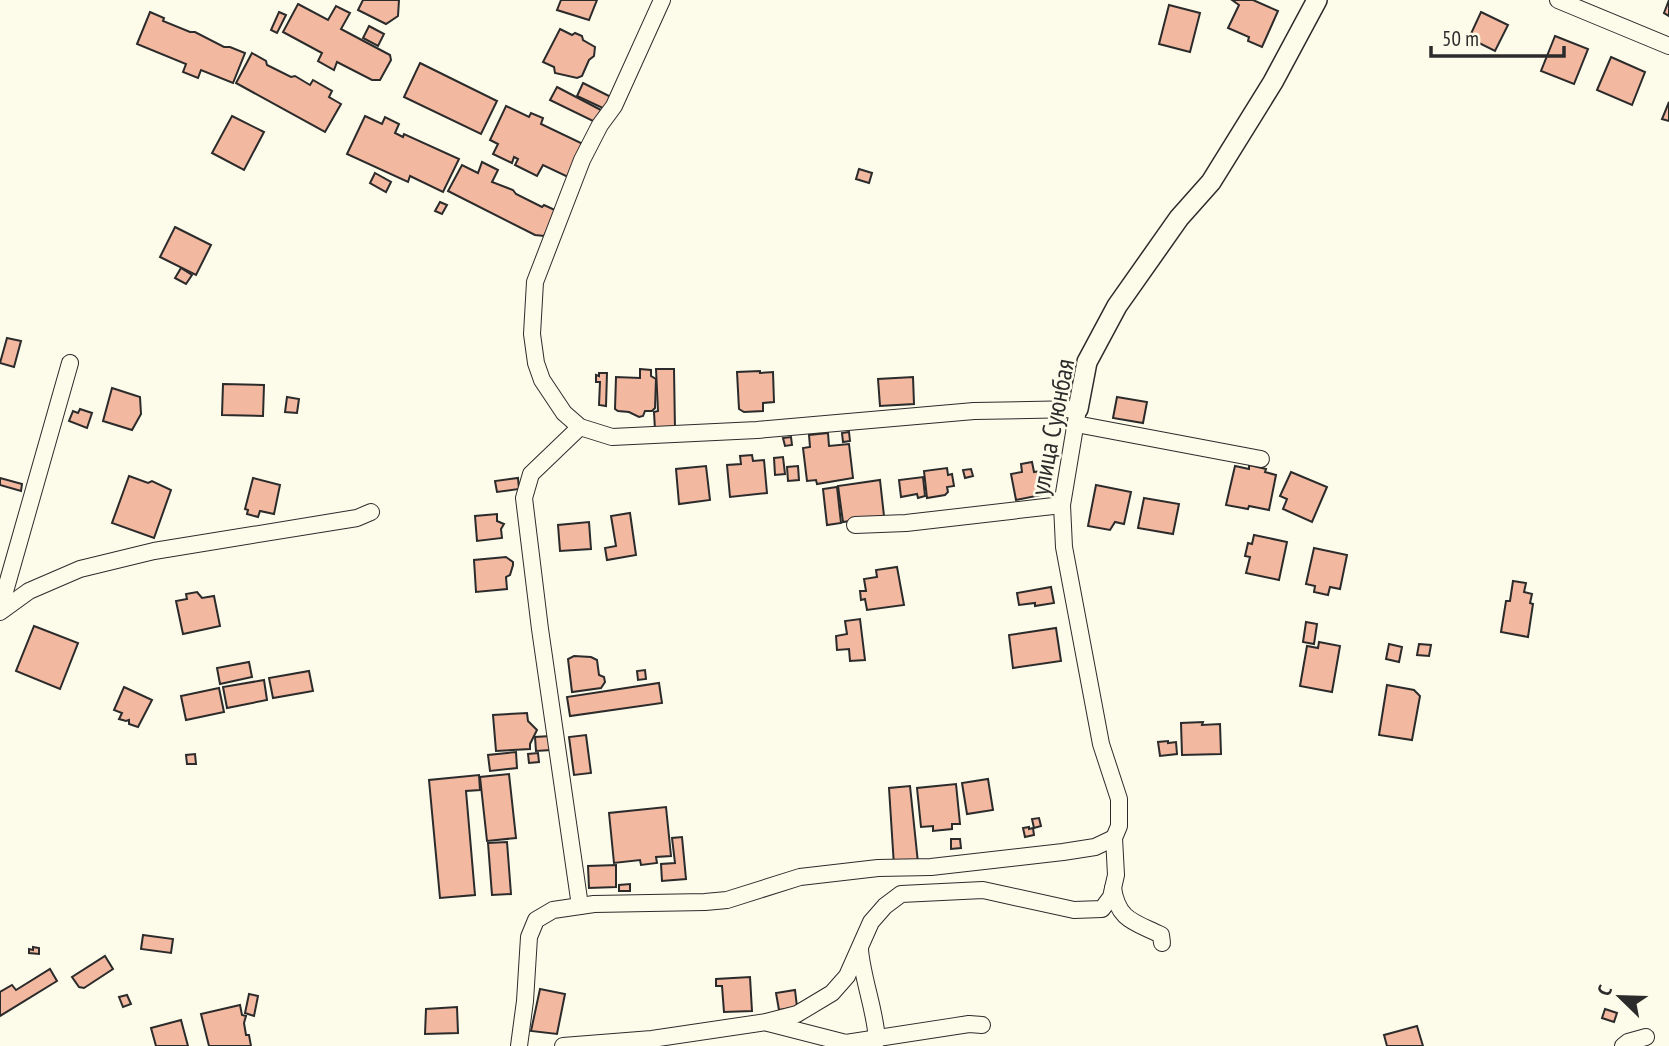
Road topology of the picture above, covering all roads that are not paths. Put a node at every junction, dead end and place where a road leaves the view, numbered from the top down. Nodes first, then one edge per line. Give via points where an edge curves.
1 (662, 0) edge
2 (1317, 0) edge
3 (1558, 0) edge
4 (1669, 46) edge
5 (70, 363) dead end
6 (1077, 416) junction
7 (580, 427) junction
8 (1261, 459) dead end
9 (1062, 505) junction
10 (371, 512) dead end
11 (855, 525) dead end
12 (0, 610) edge
13 (1114, 838) junction
14 (1113, 888) junction
15 (580, 906) junction
16 (1162, 943) dead end
17 (860, 946) junction
18 (766, 1023) junction
19 (982, 1025) dead end
20 (1647, 1037) dead end
21 (877, 1040) junction
22 (519, 1046) edge
23 (563, 1046) edge
24 (1623, 1046) edge

1 - 7 street via 614,106 582,160 534,282 536,363 564,413
2 - 6 street, улица Суюнбая via 1211,181 1117,306 1087,362
3 - 4 street
5 - 12 street
6 - 7 street via 975,411 612,437
6 - 8 street
6 - 9 street, улица Суюнбая
7 - 15 street via 531,474 524,498
9 - 11 street
9 - 13 street, улица Суюнбая via 1064,547 1101,744 1119,799
10 - 12 street via 80,569 29,591
13 - 14 street
13 - 15 street via 1096,847 1063,852 800,877 727,900
14 - 16 street via 1124,916 1161,935
14 - 17 street via 1102,908 1088,910 983,890 901,894 871,922
15 - 22 street via 553,910 536,920 529,937
17 - 18 street via 848,976 832,993 797,1014
17 - 21 street
18 - 21 street via 846,1043
18 - 23 street
19 - 21 street
20 - 24 street

